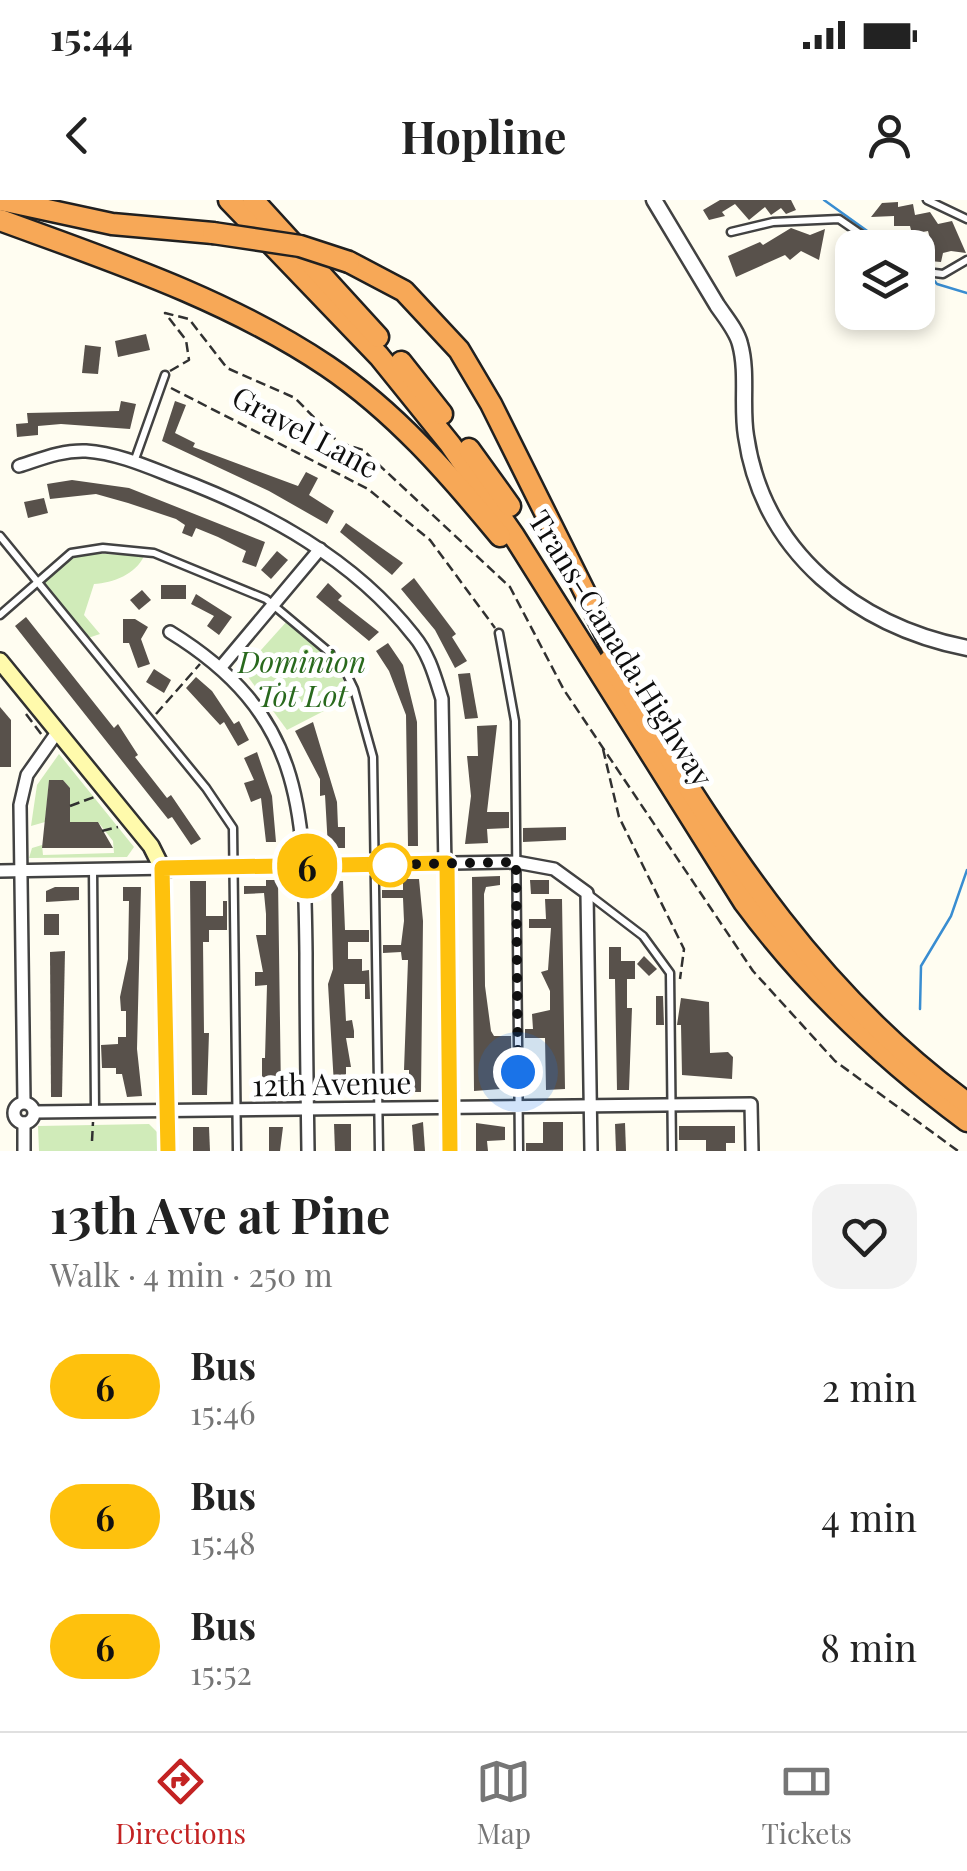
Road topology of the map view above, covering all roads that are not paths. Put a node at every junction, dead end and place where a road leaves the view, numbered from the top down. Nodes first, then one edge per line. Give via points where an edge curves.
1 (1, 200) edge
2 (229, 200) edge
3 (253, 200) edge
4 (654, 200) edge
5 (927, 200) edge
6 (967, 219) edge
7 (0, 220) edge
8 (854, 230) edge
9 (732, 232) dead end
10 (967, 260) edge
11 (935, 273) edge
12 (165, 374) road end
13 (134, 462) junction
14 (19, 466) dead end
15 (0, 536) edge
16 (320, 549) junction
17 (38, 580) junction
18 (274, 604) junction
19 (0, 615) edge
20 (170, 632) dead end
21 (499, 634) road end
22 (967, 648) edge
23 (0, 661) edge
24 (596, 666) junction
25 (221, 667) junction
26 (50, 733) junction
27 (657, 738) junction
28 (516, 862) junction
29 (447, 863) junction
30 (376, 865) junction
31 (304, 866) junction
32 (234, 867) junction
33 (162, 868) junction
34 (92, 869) junction
35 (0, 871) edge
36 (19, 872) junction
37 (587, 894) junction
38 (24, 1102) junction
39 (967, 1103) edge
40 (671, 1105) junction
41 (590, 1106) junction
42 (378, 1108) junction
43 (449, 1108) junction
44 (519, 1108) junction
45 (308, 1109) junction
46 (94, 1111) junction
47 (168, 1111) junction
48 (0, 1112) edge
49 (14, 1112) junction
50 (35, 1112) junction
51 (237, 1112) junction
52 (967, 1120) edge
53 (24, 1123) junction
54 (24, 1151) edge
55 (168, 1151) edge
56 (236, 1151) edge
57 (308, 1151) edge
58 (378, 1151) edge
59 (450, 1151) edge
60 (519, 1151) edge
61 (591, 1151) edge
62 (672, 1151) edge
63 (752, 1151) edge

1 - 27 highway, bridge via 112,224 300,246 404,291 459,350 490,404
2 - 24 highway, Trans-Canada Highway via 378,356 450,444
3 - 27 highway, Trans-Canada Highway via 421,386 487,472
4 - 22 street via 740,342 746,436 758,485 800,559 871,616 920,638
5 - 6 lane
7 - 24 highway via 188,292 286,340 344,378 450,474
8 - 9 lane via 838,219
10 - 11 lane
12 - 13 lane
13 - 14 street via 60,452
13 - 16 street via 270,518
15 - 17 lane
16 - 18 street
16 - 29 street via 376,595 431,665 442,698
17 - 18 lane via 80,550 145,552
17 - 19 lane
17 - 32 lane via 229,818
18 - 25 street
18 - 30 lane via 331,650 354,689 373,757
20 - 25 street
21 - 28 lane via 515,721
23 - 26 main road
24 - 52 highway, Trans-Canada Highway via 776,946 843,1018
25 - 31 street via 269,724 287,760 299,800
26 - 33 main road via 106,790
26 - 36 street via 24,784
27 - 39 highway, Trans-Canada Highway via 789,934 890,1041
28 - 29 street
28 - 37 street via 554,869
28 - 44 lane
29 - 30 street
29 - 43 street
30 - 31 street
30 - 42 lane
31 - 32 street
31 - 45 street
32 - 33 street
32 - 51 lane
33 - 34 street
33 - 47 main road
34 - 36 street
34 - 46 lane
35 - 36 street
36 - 38 street
37 - 40 lane via 643,936 668,968
37 - 41 street
38 - 49 street
38 - 50 street
40 - 41 street, 12th Avenue
40 - 62 lane
40 - 63 street, 12th Avenue via 751,1104
41 - 44 street, 12th Avenue
41 - 61 street
42 - 43 street, 12th Avenue
42 - 45 street, 12th Avenue
42 - 58 lane
43 - 44 street, 12th Avenue
43 - 59 street
44 - 60 lane
45 - 51 street, 12th Avenue
45 - 57 street
46 - 47 street, 12th Avenue
46 - 50 street, 12th Avenue
47 - 51 street, 12th Avenue
47 - 55 main road
48 - 49 street
49 - 53 street
50 - 53 street
51 - 56 lane
53 - 54 street

